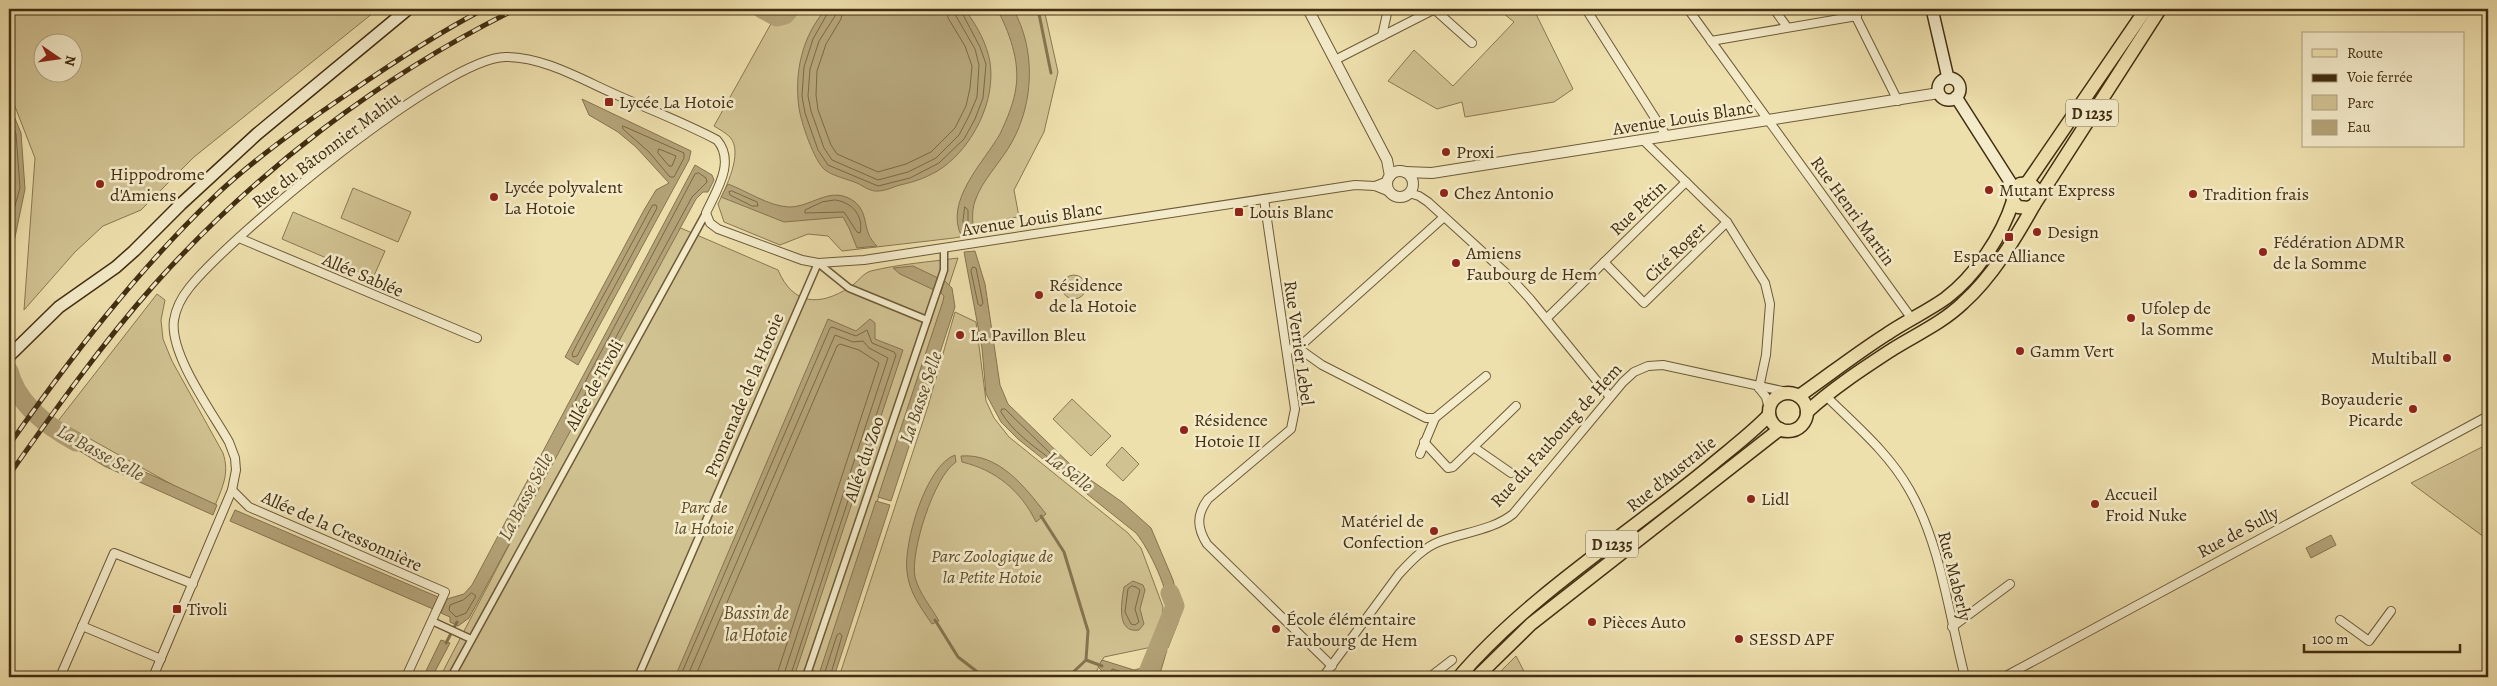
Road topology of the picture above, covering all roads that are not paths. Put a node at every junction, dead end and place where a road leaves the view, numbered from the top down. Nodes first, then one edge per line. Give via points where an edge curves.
1 (408, 9) edge
2 (1308, 9) edge
3 (1388, 9) edge
4 (1434, 9) edge
5 (1586, 9) edge
6 (1688, 9) edge
7 (1774, 9) edge
8 (1932, 9) edge
9 (2146, 9) edge
10 (2160, 9) edge
11 (1855, 12) edge
12 (1787, 27) junction
13 (1382, 36) junction
14 (1711, 41) junction
15 (1472, 43) dead end
16 (1335, 60) junction
17 (1948, 78) junction
18 (1939, 93) junction
19 (1956, 97) junction
20 (1898, 101) junction
21 (1769, 121) junction
22 (1667, 137) junction
23 (1643, 140) junction
24 (1432, 173) junction
25 (1394, 178) junction
26 (1686, 182) junction
27 (2027, 183) junction
28 (1411, 190) junction
29 (2014, 195) junction
30 (1264, 199) junction
31 (2036, 202) junction
32 (706, 213) junction
33 (1444, 217) junction
34 (1726, 222) junction
35 (239, 238) junction
36 (944, 249) junction
37 (818, 262) junction
38 (1604, 262) junction
39 (1547, 318) junction
40 (1912, 319) junction
41 (927, 320) junction
42 (477, 338) dead end
43 (1298, 348) junction
44 (1286, 350) junction
45 (9, 356) edge
46 (1486, 376) dead end
47 (1759, 388) junction
48 (1793, 394) junction
49 (1826, 396) junction
50 (1610, 397) junction
51 (1516, 406) dead end
52 (1769, 412) junction
53 (1807, 412) junction
54 (2488, 416) edge
55 (1436, 418) junction
56 (1780, 430) junction
57 (1424, 442) junction
58 (1475, 448) junction
59 (1420, 454) dead end
60 (1511, 473) dead end
61 (232, 490) junction
62 (193, 584) junction
63 (2010, 584) dead end
64 (2391, 610) dead end
65 (2340, 620) dead end
66 (432, 621) junction
67 (82, 626) junction
68 (1952, 627) junction
69 (471, 639) junction
70 (161, 659) junction
71 (1452, 660) dead end
72 (1332, 666) junction
73 (807, 675) edge
74 (60, 677) edge
75 (153, 677) edge
76 (406, 677) edge
77 (451, 677) edge
78 (638, 677) edge
79 (819, 677) edge
80 (1323, 677) edge
81 (1430, 677) edge
82 (1459, 677) edge
83 (1477, 677) edge
84 (1965, 677) edge
85 (2004, 677) edge

1 - 45 main road via 257,134 116,268 59,307
2 - 16 street
3 - 13 street
4 - 13 street
4 - 15 street
5 - 22 street
6 - 14 street, Rue Henri Martin
7 - 12 street
8 - 17 main road
9 - 27 main road, D 1235
10 - 31 main road, D 1235
11 - 12 street
11 - 20 street
12 - 14 street
13 - 16 street
14 - 21 street, Rue Henri Martin
16 - 25 street
17 - 18 main road via 1941,82
17 - 19 main road via 1960,86
18 - 19 main road via 1947,100
18 - 20 street, Avenue Louis Blanc
19 - 29 main road
20 - 21 street, Avenue Louis Blanc
21 - 22 street, Avenue Louis Blanc
21 - 40 street, Rue Henri Martin
22 - 23 street, Avenue Louis Blanc
23 - 24 street, Avenue Louis Blanc
23 - 26 street
24 - 25 street, Avenue Louis Blanc
24 - 28 street, Avenue Louis Blanc
25 - 28 street via 1412,177
25 - 28 street via 1399,197
25 - 30 street, Avenue Louis Blanc via 1375,186 1355,185
26 - 34 street
26 - 38 street, Rue Pétin
27 - 29 main road via 2020,184
27 - 31 main road via 2036,188
28 - 33 street
29 - 31 main road via 2022,208 2029,208
29 - 40 main road via 2008,217 1968,278 1946,298
30 - 36 street, Avenue Louis Blanc
30 - 44 street, Rue Verrier Lebel
31 - 49 main road, D 1235 via 1980,286 1963,303
32 - 35 street, Rue du Bâtonnier Mahiu via 722,178 726,152 717,140 579,78 531,60 497,57 457,75 357,140
32 - 37 street, Avenue Louis Blanc via 710,223 718,229 780,253
32 - 69 street, Allée de Tivoli
33 - 39 street via 1509,276
33 - 43 street
34 - 38 street, Cité Roger via 1644,303
34 - 47 street via 1768,292 1766,355
35 - 42 street, Allée Sablée
35 - 61 street, Rue du Bâtonnier Mahiu via 189,288 176,309 173,332 179,355 235,458
36 - 37 street, Avenue Louis Blanc via 864,260
36 - 41 street, Allée du Zoo via 944,270
37 - 41 street via 849,288
37 - 78 street, Promenade de la Hotoie
38 - 39 street, Rue Pétin
39 - 50 street
40 - 48 main road
41 - 73 street, Allée du Zoo
43 - 44 street
43 - 55 street via 1322,365 1417,415
44 - 72 street, Rue Verrier Lebel via 1295,409 1291,429 1208,499 1199,513 1198,522 1207,544
46 - 55 street
47 - 48 street, Rue du Faubourg de Hem
47 - 50 street, Rue du Faubourg de Hem via 1654,364 1634,372
47 - 52 street via 1766,397
48 - 52 main road via 1775,397
48 - 53 main road via 1804,400
49 - 53 main road, D 1235
49 - 68 street, Rue Maberly via 1873,442 1909,489 1932,539
50 - 72 street, Rue du Faubourg de Hem via 1513,514 1503,522 1440,541 1414,558
51 - 58 street
52 - 56 main road via 1771,421
52 - 82 main road, Rue d'Australie / D 1235 via 1757,428 1519,617
53 - 56 main road via 1800,427 1791,431
54 - 85 street, Rue de Sully
55 - 57 street
56 - 83 main road, Rue d'Australie / D 1235 via 1532,624
57 - 58 street via 1448,468
57 - 59 street
58 - 60 street
61 - 62 street, Rue du Bâtonnier Mahiu
61 - 66 street, Allée de la Cressonnière via 249,507 445,592
62 - 67 street via 114,553
62 - 70 street, Rue du Bâtonnier Mahiu
63 - 68 street
64 - 65 street via 2369,640
66 - 69 street
66 - 76 street
67 - 70 street
67 - 74 street
68 - 84 street, Rue Maberly
69 - 77 street, Allée de Tivoli
70 - 75 street, Rue du Bâtonnier Mahiu
71 - 81 street
72 - 80 street, Rue du Faubourg de Hem
73 - 79 street

